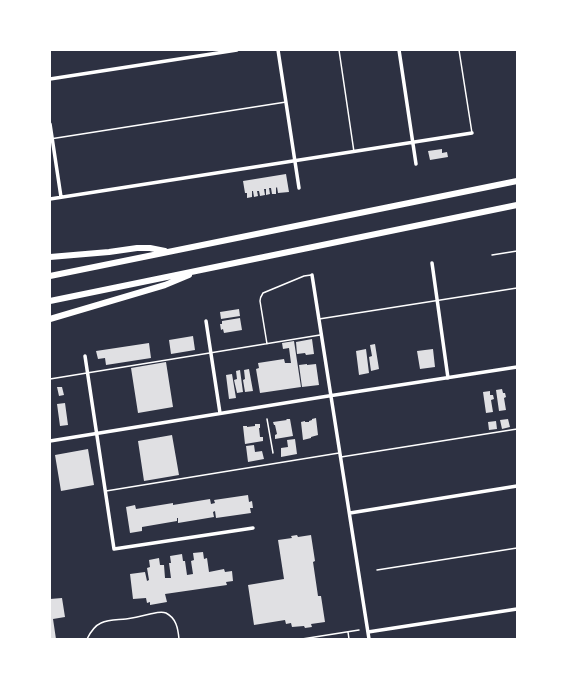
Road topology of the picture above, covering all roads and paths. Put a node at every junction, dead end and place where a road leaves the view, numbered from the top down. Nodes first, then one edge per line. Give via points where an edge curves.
1 (237, 50) edge
2 (278, 50) edge
3 (339, 50) edge
4 (398, 50) edge
5 (459, 50) edge
6 (50, 79) edge
7 (286, 102) junction
8 (50, 124) edge
9 (472, 133) joint
10 (51, 139) edge
11 (413, 143) junction
12 (354, 152) junction
13 (295, 161) junction
14 (416, 164) dead end
15 (517, 181) edge
16 (299, 188) dead end
17 (61, 197) junction
18 (50, 199) edge
19 (517, 205) edge
20 (517, 251) edge
21 (168, 252) junction
22 (492, 255) dead end
23 (50, 257) edge
24 (432, 263) dead end
25 (202, 270) junction
26 (312, 275) joint
27 (50, 276) edge
28 (517, 288) edge
29 (437, 300) junction
30 (50, 301) edge
31 (50, 319) edge
32 (319, 319) junction
33 (206, 321) dead end
34 (322, 335) junction
35 (267, 344) junction
36 (211, 353) junction
37 (85, 356) dead end
38 (517, 367) edge
39 (88, 373) junction
40 (448, 378) junction
41 (50, 379) edge
42 (332, 396) junction
43 (220, 413) junction
44 (267, 419) dead end
45 (517, 429) edge
46 (98, 433) junction
47 (50, 441) edge
48 (273, 454) dead end
49 (341, 455) junction
50 (517, 486) edge
51 (106, 491) junction
52 (350, 513) junction
53 (253, 528) dead end
54 (517, 548) edge
55 (377, 570) dead end
56 (517, 609) edge
57 (359, 630) dead end
58 (348, 632) junction
59 (368, 632) junction
60 (313, 638) edge
61 (87, 639) edge
62 (179, 639) edge
63 (302, 639) edge
64 (349, 639) edge
65 (369, 639) edge

1 - 6 street
2 - 7 street
3 - 12 lane
4 - 11 street
5 - 9 lane
7 - 10 lane
7 - 13 street
8 - 10 street
9 - 11 street
10 - 17 street
11 - 12 street
11 - 14 street
12 - 13 street
13 - 16 street
13 - 17 street
15 - 21 highway
17 - 18 street
19 - 25 highway
20 - 22 lane
21 - 23 highway via 137,248
21 - 27 highway
24 - 29 street
25 - 30 highway
25 - 31 highway via 165,285
26 - 32 street
26 - 35 lane via 261,295
28 - 29 lane
29 - 32 lane
29 - 40 street
32 - 34 street
33 - 36 street
34 - 35 lane
34 - 42 street
35 - 36 lane
36 - 39 lane
36 - 43 street
37 - 39 street
38 - 40 street
39 - 41 lane
39 - 46 street
40 - 42 street
42 - 43 street
42 - 49 street
43 - 46 street
44 - 48 path
45 - 49 lane
46 - 47 street
46 - 51 street
49 - 51 lane
49 - 52 street
50 - 52 street
51 - 53 street via 114,549
52 - 59 street
54 - 55 lane
56 - 59 street
57 - 58 path
58 - 60 path
58 - 64 path
59 - 65 street
60 - 63 path
61 - 62 path via 99,623 157,612 171,616 177,625

